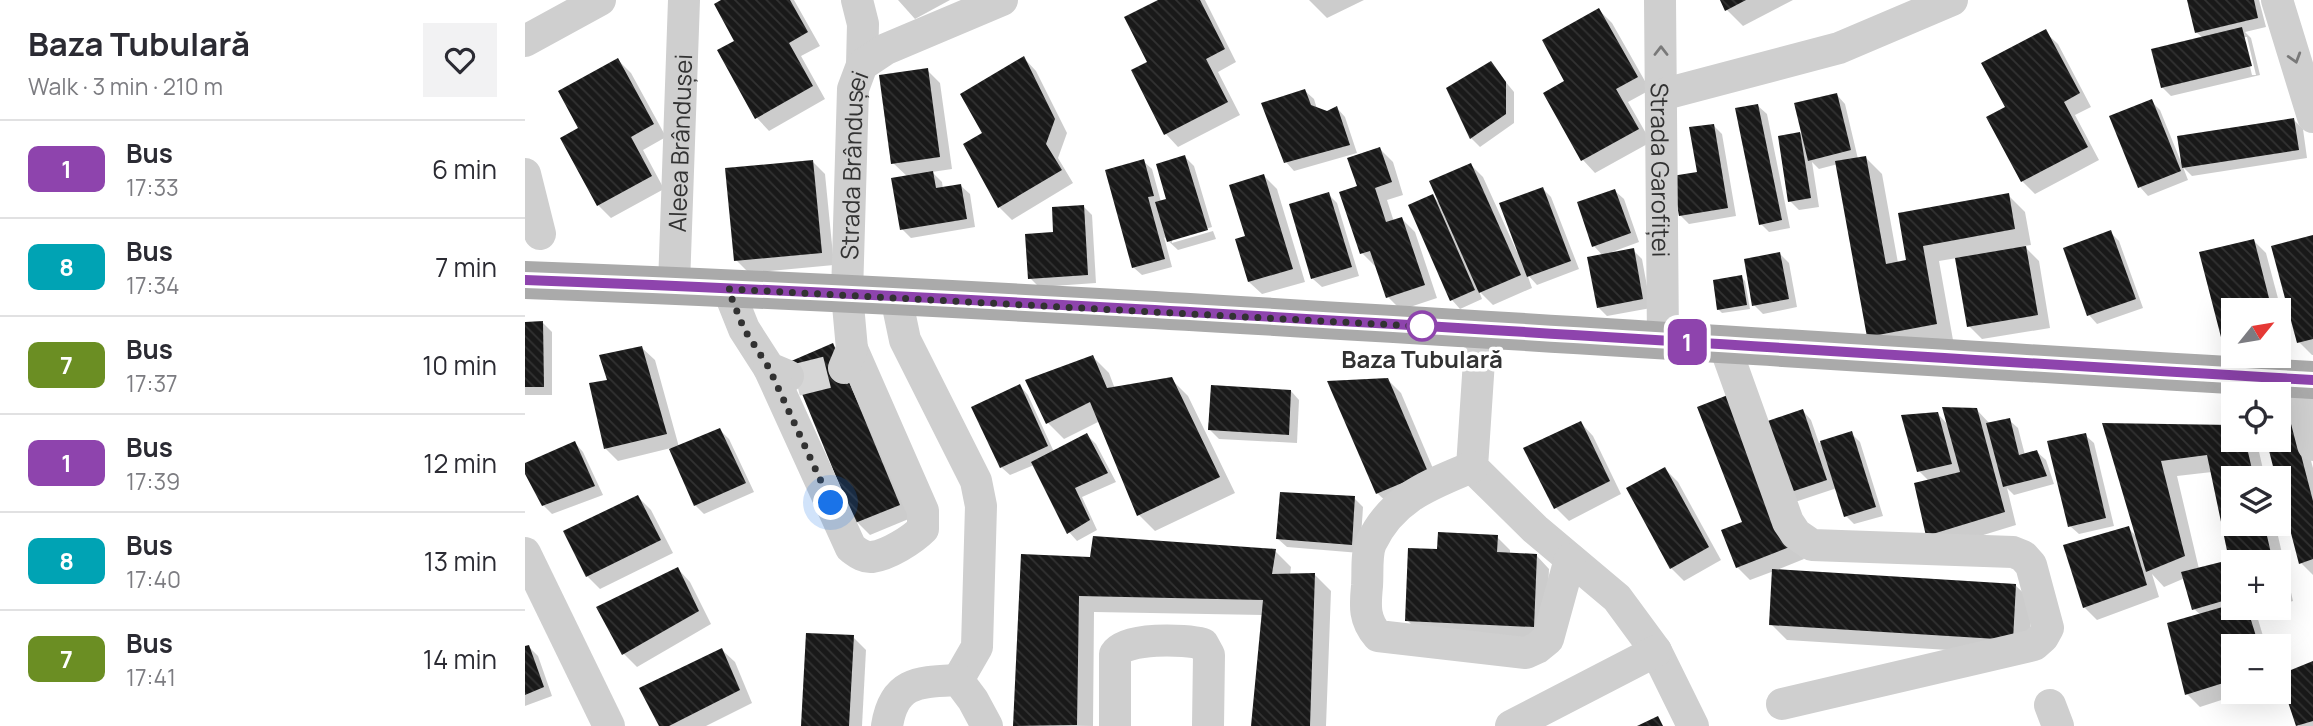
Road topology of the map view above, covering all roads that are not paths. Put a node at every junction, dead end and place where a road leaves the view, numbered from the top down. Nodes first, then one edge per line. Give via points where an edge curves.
1 (600, 0) edge
2 (684, 0) edge
3 (857, 0) edge
4 (1002, 0) edge
5 (1660, 0) edge
6 (1952, 0) edge
7 (2277, 0) edge
8 (525, 41) edge
9 (862, 65) junction
10 (1661, 95) junction
11 (2313, 117) edge
12 (525, 174) edge
13 (540, 234) dead end
14 (525, 280) edge
15 (674, 285) junction
16 (728, 289) junction
17 (848, 294) junction
18 (896, 297) junction
19 (1481, 330) junction
20 (1663, 340) junction
21 (1724, 344) junction
22 (2305, 379) edge
23 (2313, 445) edge
24 (1472, 467) junction
25 (525, 553) edge
26 (1570, 559) junction
27 (1656, 651) junction
28 (958, 680) junction
29 (1782, 704) dead end
30 (609, 726) edge
31 (887, 726) edge
32 (987, 726) edge
33 (1115, 726) edge
34 (1208, 726) edge
35 (1511, 726) edge
36 (1693, 726) edge

1 - 8 street
2 - 15 street, Aleea Brândușei
3 - 9 street via 863,24
4 - 9 street, Strada Brândușei via 886,49
10 -> 5 street, Strada Garofiței
6 - 10 street via 1839,48
7 -> 11 street
9 - 17 street, Strada Brândușei via 853,89
10 - 20 street, Strada Garofiței
12 - 13 street
14 - 15 main road
15 - 16 main road
16 - 17 main road
16 - 17 street, Strada Brândușei via 744,329 783,374 851,548 872,557 911,541 923,529 923,511 848,359
17 - 18 main road
18 - 19 main road
18 - 28 street via 905,340 976,481 981,506 977,647
19 - 20 main road
19 - 24 street
20 - 21 main road
21 - 22 main road
21 - 29 street via 1796,534 1812,545 2013,552 2031,565 2048,628 2034,645
22 - 23 street
24 - 26 street
24 - 26 street via 1422,488 1395,508 1370,545 1365,609 1369,626 1378,636 1526,653 1548,639
25 - 30 street
26 - 27 street via 1617,598
27 - 35 street
27 - 36 street
28 - 31 street via 907,687 895,699
28 - 32 street
33 - 34 street via 1115,654 1119,648 1131,643 1192,640 1203,643 1209,655

